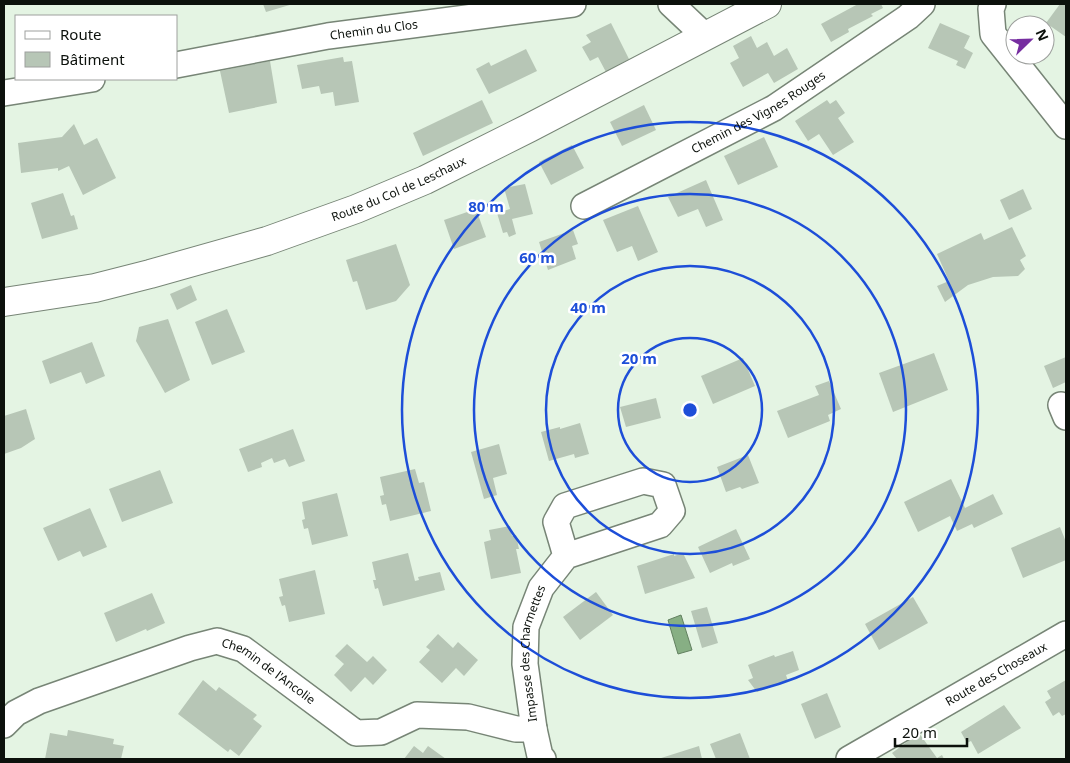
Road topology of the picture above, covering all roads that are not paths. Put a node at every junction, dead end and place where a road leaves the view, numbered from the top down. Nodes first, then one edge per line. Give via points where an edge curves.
1 (573, 4) edge
2 (671, 4) edge
3 (767, 4) edge
4 (922, 4) edge
5 (993, 4) edge
6 (705, 36) junction
7 (178, 65) edge
8 (86, 80) edge
9 (4, 93) edge
10 (1066, 126) edge
11 (584, 206) dead end
12 (4, 302) edge
13 (566, 556) dead end
14 (1066, 634) edge
15 (4, 725) edge
16 (534, 729) junction
17 (543, 759) edge
18 (849, 759) edge

1 - 7 street, Chemin du Clos via 328,36
2 - 6 street
3 - 6 main road, Route du Col de Leschaux
4 - 11 street, Chemin des Vignes Rouges via 908,17 774,108
5 - 10 street via 993,34
6 - 12 main road, Route du Col de Leschaux via 425,180 347,213 267,241 150,274 95,288
8 - 9 street
13 - 16 street, Impasse des Charmettes via 541,588 526,627 525,664
14 - 18 street, Route des Choseaux
15 - 16 street, Chemin de l'Ancolie via 16,713 39,701 217,641 244,649 356,732 381,732 417,715 468,717 516,729
16 - 17 street, Impasse des Charmettes

